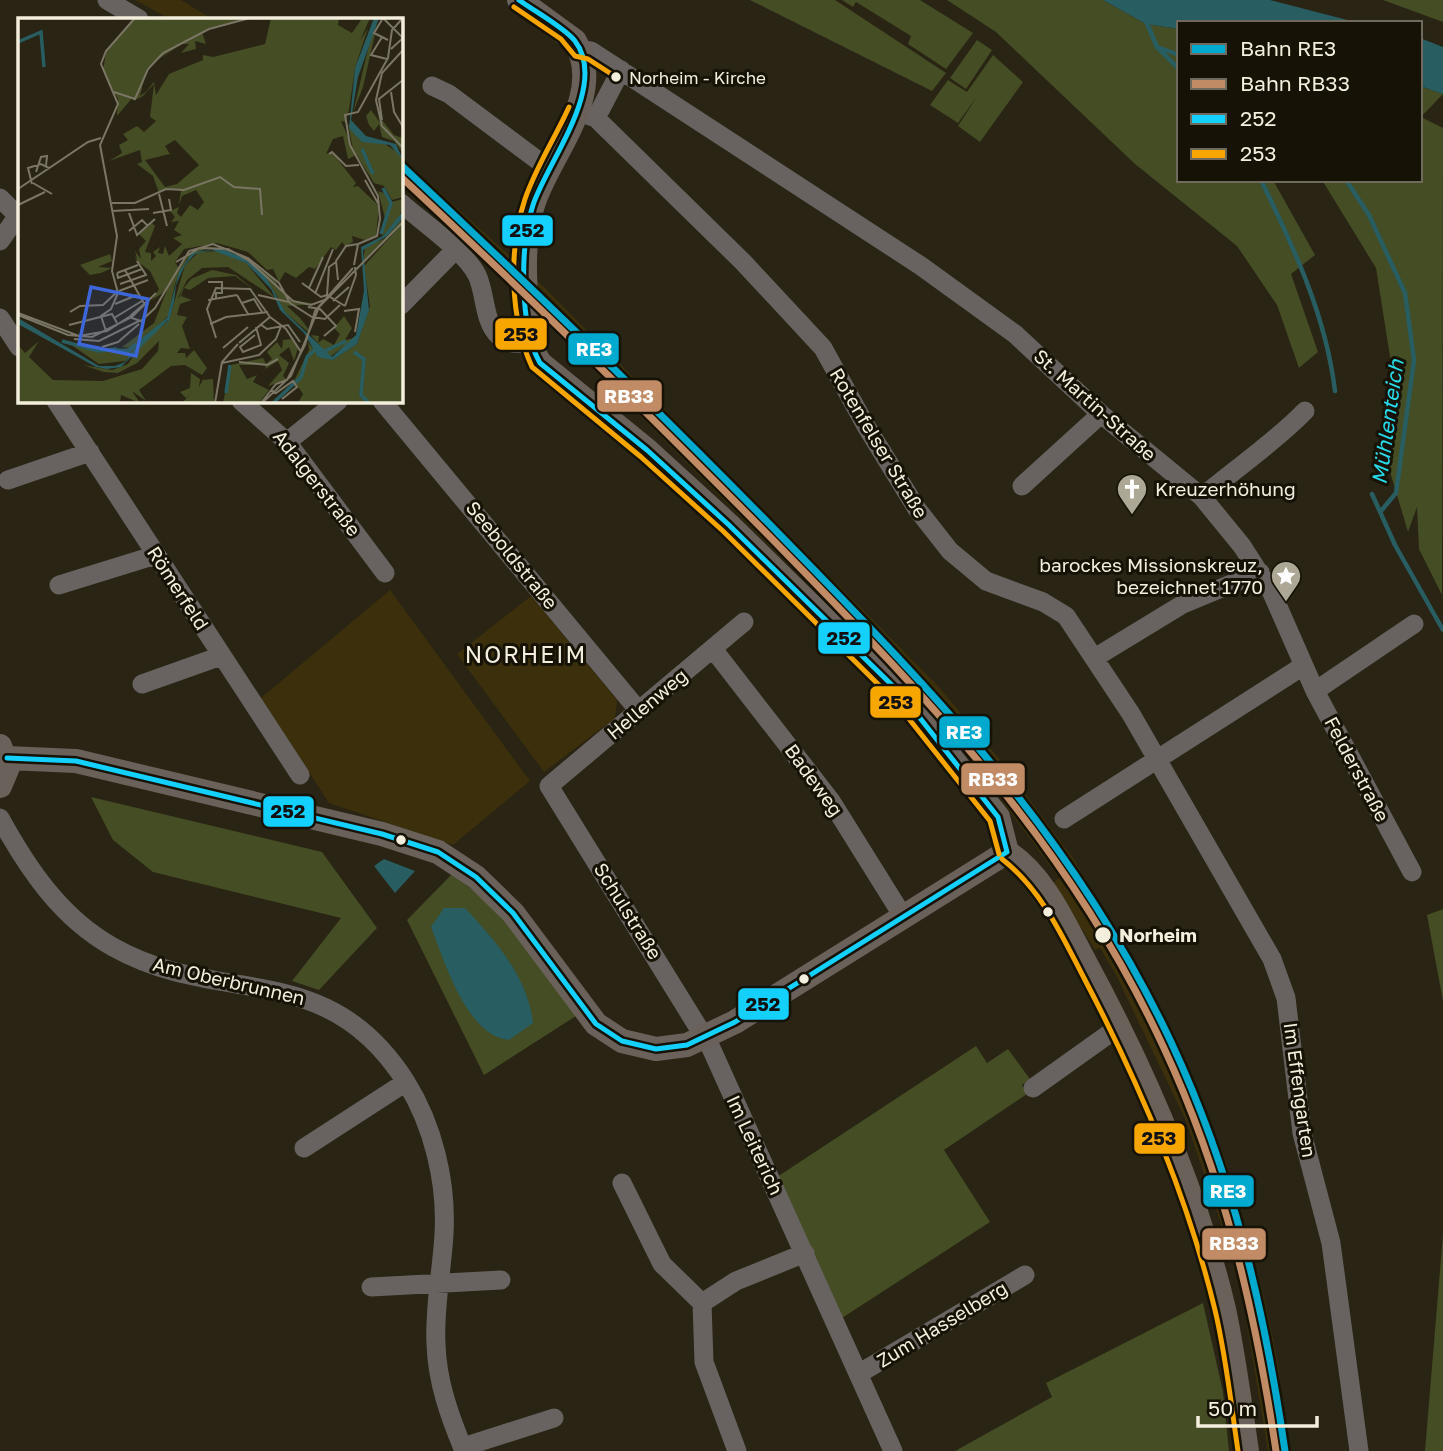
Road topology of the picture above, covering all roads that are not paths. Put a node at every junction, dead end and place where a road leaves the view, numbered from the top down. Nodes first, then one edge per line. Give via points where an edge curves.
1 (107, 0) edge
2 (519, 0) edge
3 (137, 18) edge
4 (580, 49) junction
5 (621, 70) junction
6 (432, 86) dead end
7 (587, 114) junction
8 (548, 168) junction
9 (0, 198) edge
10 (402, 204) edge
11 (18, 214) edge
12 (18, 216) edge
13 (0, 241) edge
14 (455, 250) junction
15 (402, 304) edge
16 (0, 318) edge
17 (530, 343) junction
18 (18, 345) edge
19 (57, 402) edge
20 (242, 402) edge
21 (337, 402) edge
22 (383, 402) edge
23 (1305, 411) dead end
24 (1101, 414) junction
25 (287, 442) junction
26 (90, 452) junction
27 (8, 480) dead end
28 (1022, 486) dead end
29 (1202, 497) junction
30 (156, 555) junction
31 (1260, 572) junction
32 (385, 573) dead end
33 (59, 585) dead end
34 (744, 622) dead end
35 (1414, 624) dead end
36 (713, 649) junction
37 (221, 656) junction
38 (1096, 657) junction
39 (1303, 666) junction
40 (142, 684) dead end
41 (1315, 691) junction
42 (639, 711) junction
43 (4, 752) edge
44 (1157, 758) junction
45 (300, 775) dead end
46 (0, 786) edge
47 (549, 786) joint
48 (0, 818) edge
49 (1064, 819) dead end
50 (1007, 852) junction
51 (1412, 872) dead end
52 (904, 918) junction
53 (1120, 1026) junction
54 (705, 1038) junction
55 (406, 1082) junction
56 (1033, 1088) dead end
57 (304, 1148) dead end
58 (622, 1183) dead end
59 (805, 1253) junction
60 (1025, 1275) dead end
61 (501, 1280) dead end
62 (440, 1284) junction
63 (371, 1287) dead end
64 (702, 1303) junction
65 (860, 1373) junction
66 (554, 1418) dead end
67 (463, 1449) edge
68 (737, 1451) edge
69 (893, 1451) edge
70 (1248, 1451) edge
71 (1359, 1451) edge

1 - 3 street
2 - 4 main road via 567,33
4 - 5 street
4 - 7 main road
5 - 7 street
5 - 24 street, St. Martin-Straße via 921,266 1015,334
6 - 8 street
7 - 8 main road
7 - 38 street, Rotenfelser Straße via 743,262 823,348 917,509 950,551 986,581 1056,608
8 - 17 main road via 528,222
9 - 11 street
10 - 14 street
12 - 13 street
14 - 15 street
14 - 17 street via 477,275 498,335 518,345
16 - 18 street
17 - 50 main road via 540,363 647,450 729,525 901,694 998,817
19 - 26 street, Römerfeld
20 - 25 street, Adalgerstraße
21 - 25 street
22 - 42 street, Seeboldstraße
23 - 29 street
24 - 28 street
24 - 29 street, St. Martin-Straße
25 - 32 street, Adalgerstraße
26 - 27 street
26 - 30 street, Römerfeld
29 - 31 street, St. Martin-Straße
30 - 33 street
30 - 37 street, Römerfeld
31 - 38 street via 1183,604
31 - 39 street, St. Martin-Straße
34 - 36 street, Hellenweg
35 - 41 street
36 - 42 street, Hellenweg
36 - 52 street, Badeweg via 831,801
37 - 40 street
37 - 45 street, Römerfeld
38 - 44 street, Rotenfelser Straße
39 - 41 street, Felderstraße
39 - 44 street
41 - 51 street, Felderstraße
42 - 47 street, Hellenweg
43 - 46 main road via 7,775
43 - 54 main road via 76,761 420,845 456,862 496,895 552,963 582,1009 605,1032 656,1049
44 - 49 street
44 - 71 street, Im Effengarten via 1283,984 1302,1133 1331,1243
47 - 54 street, Schulstraße
48 - 55 street, Am Oberbrunnen via 40,884 113,947 175,971 319,1002 372,1040
50 - 52 main road
50 - 53 main road via 1030,870 1046,894
52 - 54 main road
53 - 56 street
53 - 70 main road via 1152,1094 1204,1240 1224,1310
54 - 59 street, Im Leiterich
55 - 57 street
55 - 62 street, Am Oberbrunnen via 426,1123 441,1178 445,1216
58 - 64 street via 662,1264
59 - 64 street via 736,1281
59 - 65 street, Im Leiterich
60 - 65 street, Zum Hasselberg
61 - 62 street
62 - 63 street
62 - 67 street, Am Oberbrunnen via 437,1361
64 - 68 street via 704,1362
65 - 69 street, Im Leiterich
66 - 67 street, Am Oberbrunnen

